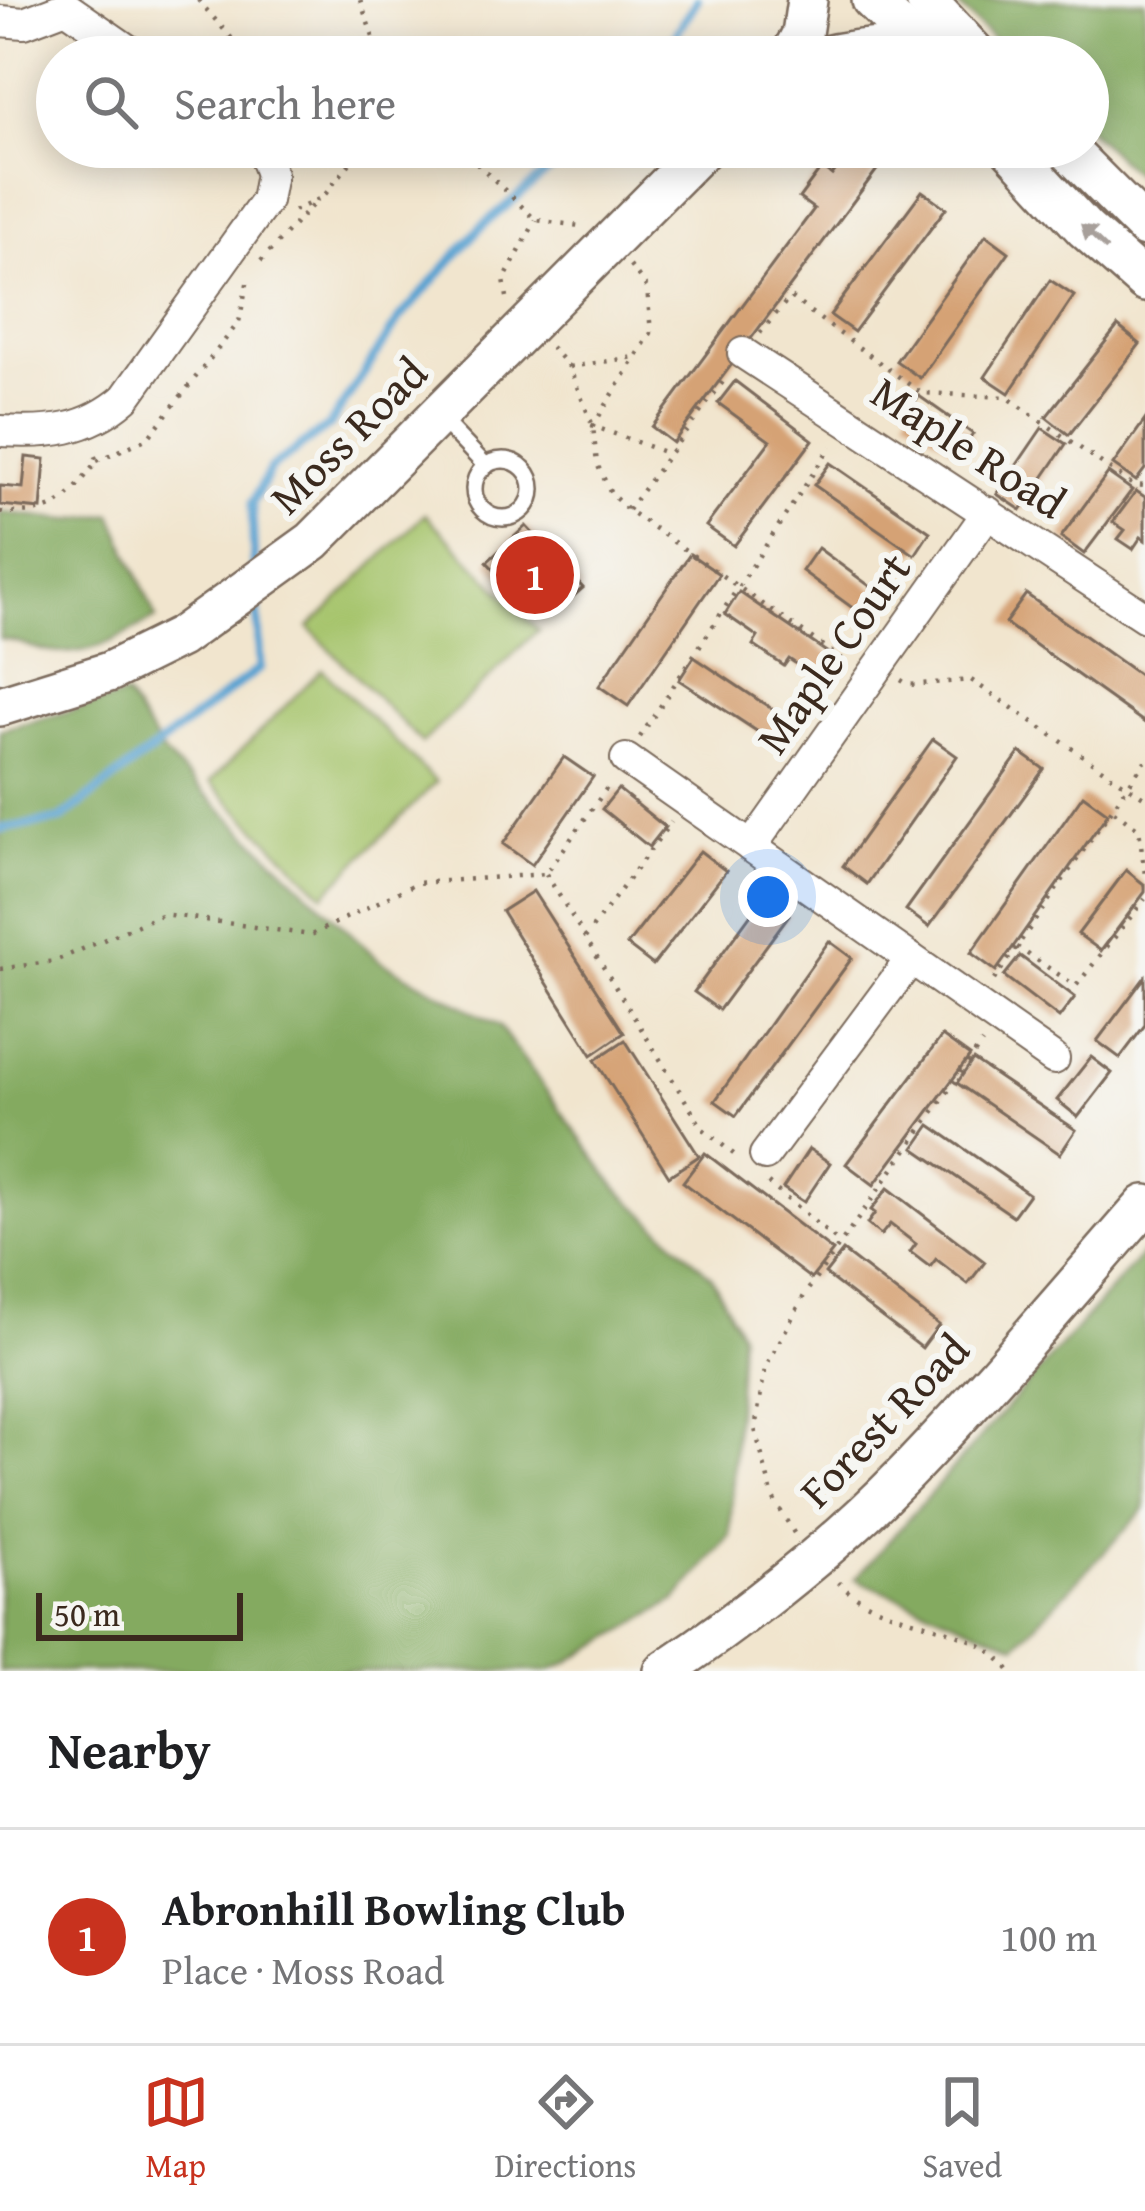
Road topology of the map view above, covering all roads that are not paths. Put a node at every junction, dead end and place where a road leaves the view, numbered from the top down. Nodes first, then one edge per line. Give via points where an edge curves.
1 (807, 0) edge
2 (872, 0) edge
3 (926, 0) edge
4 (0, 21) edge
5 (107, 36) edge
6 (801, 36) edge
7 (912, 36) edge
8 (959, 36) edge
9 (269, 168) edge
10 (684, 168) edge
11 (1022, 168) edge
12 (1028, 168) edge
13 (1086, 168) edge
14 (1046, 189) junction
15 (1145, 227) edge
16 (1145, 282) edge
17 (743, 353) dead end
18 (437, 415) junction
19 (0, 430) edge
20 (486, 466) dead end
21 (988, 512) junction
22 (1145, 617) edge
23 (0, 706) edge
24 (626, 759) road end
25 (752, 847) junction
26 (911, 959) junction
27 (1054, 1059) dead end
28 (752, 1161) road end
29 (1145, 1205) edge
30 (664, 1671) edge

1 - 6 street
2 - 7 street
3 - 8 street
4 - 5 street via 24,23 66,8
9 - 19 street via 266,201 125,398 80,427
10 - 18 street, Moss Road
11 - 14 street
12 - 14 street
13 - 15 street
16 -> 14 street
17 - 21 street, Maple Road
18 - 20 lane
18 - 23 street, Moss Road via 313,541 181,638 110,672
21 - 22 street, Maple Road
21 - 25 street, Maple Court
24 - 25 street
25 - 26 street
26 - 27 street
26 - 28 street
29 - 30 street, Forest Road via 903,1476 788,1581

